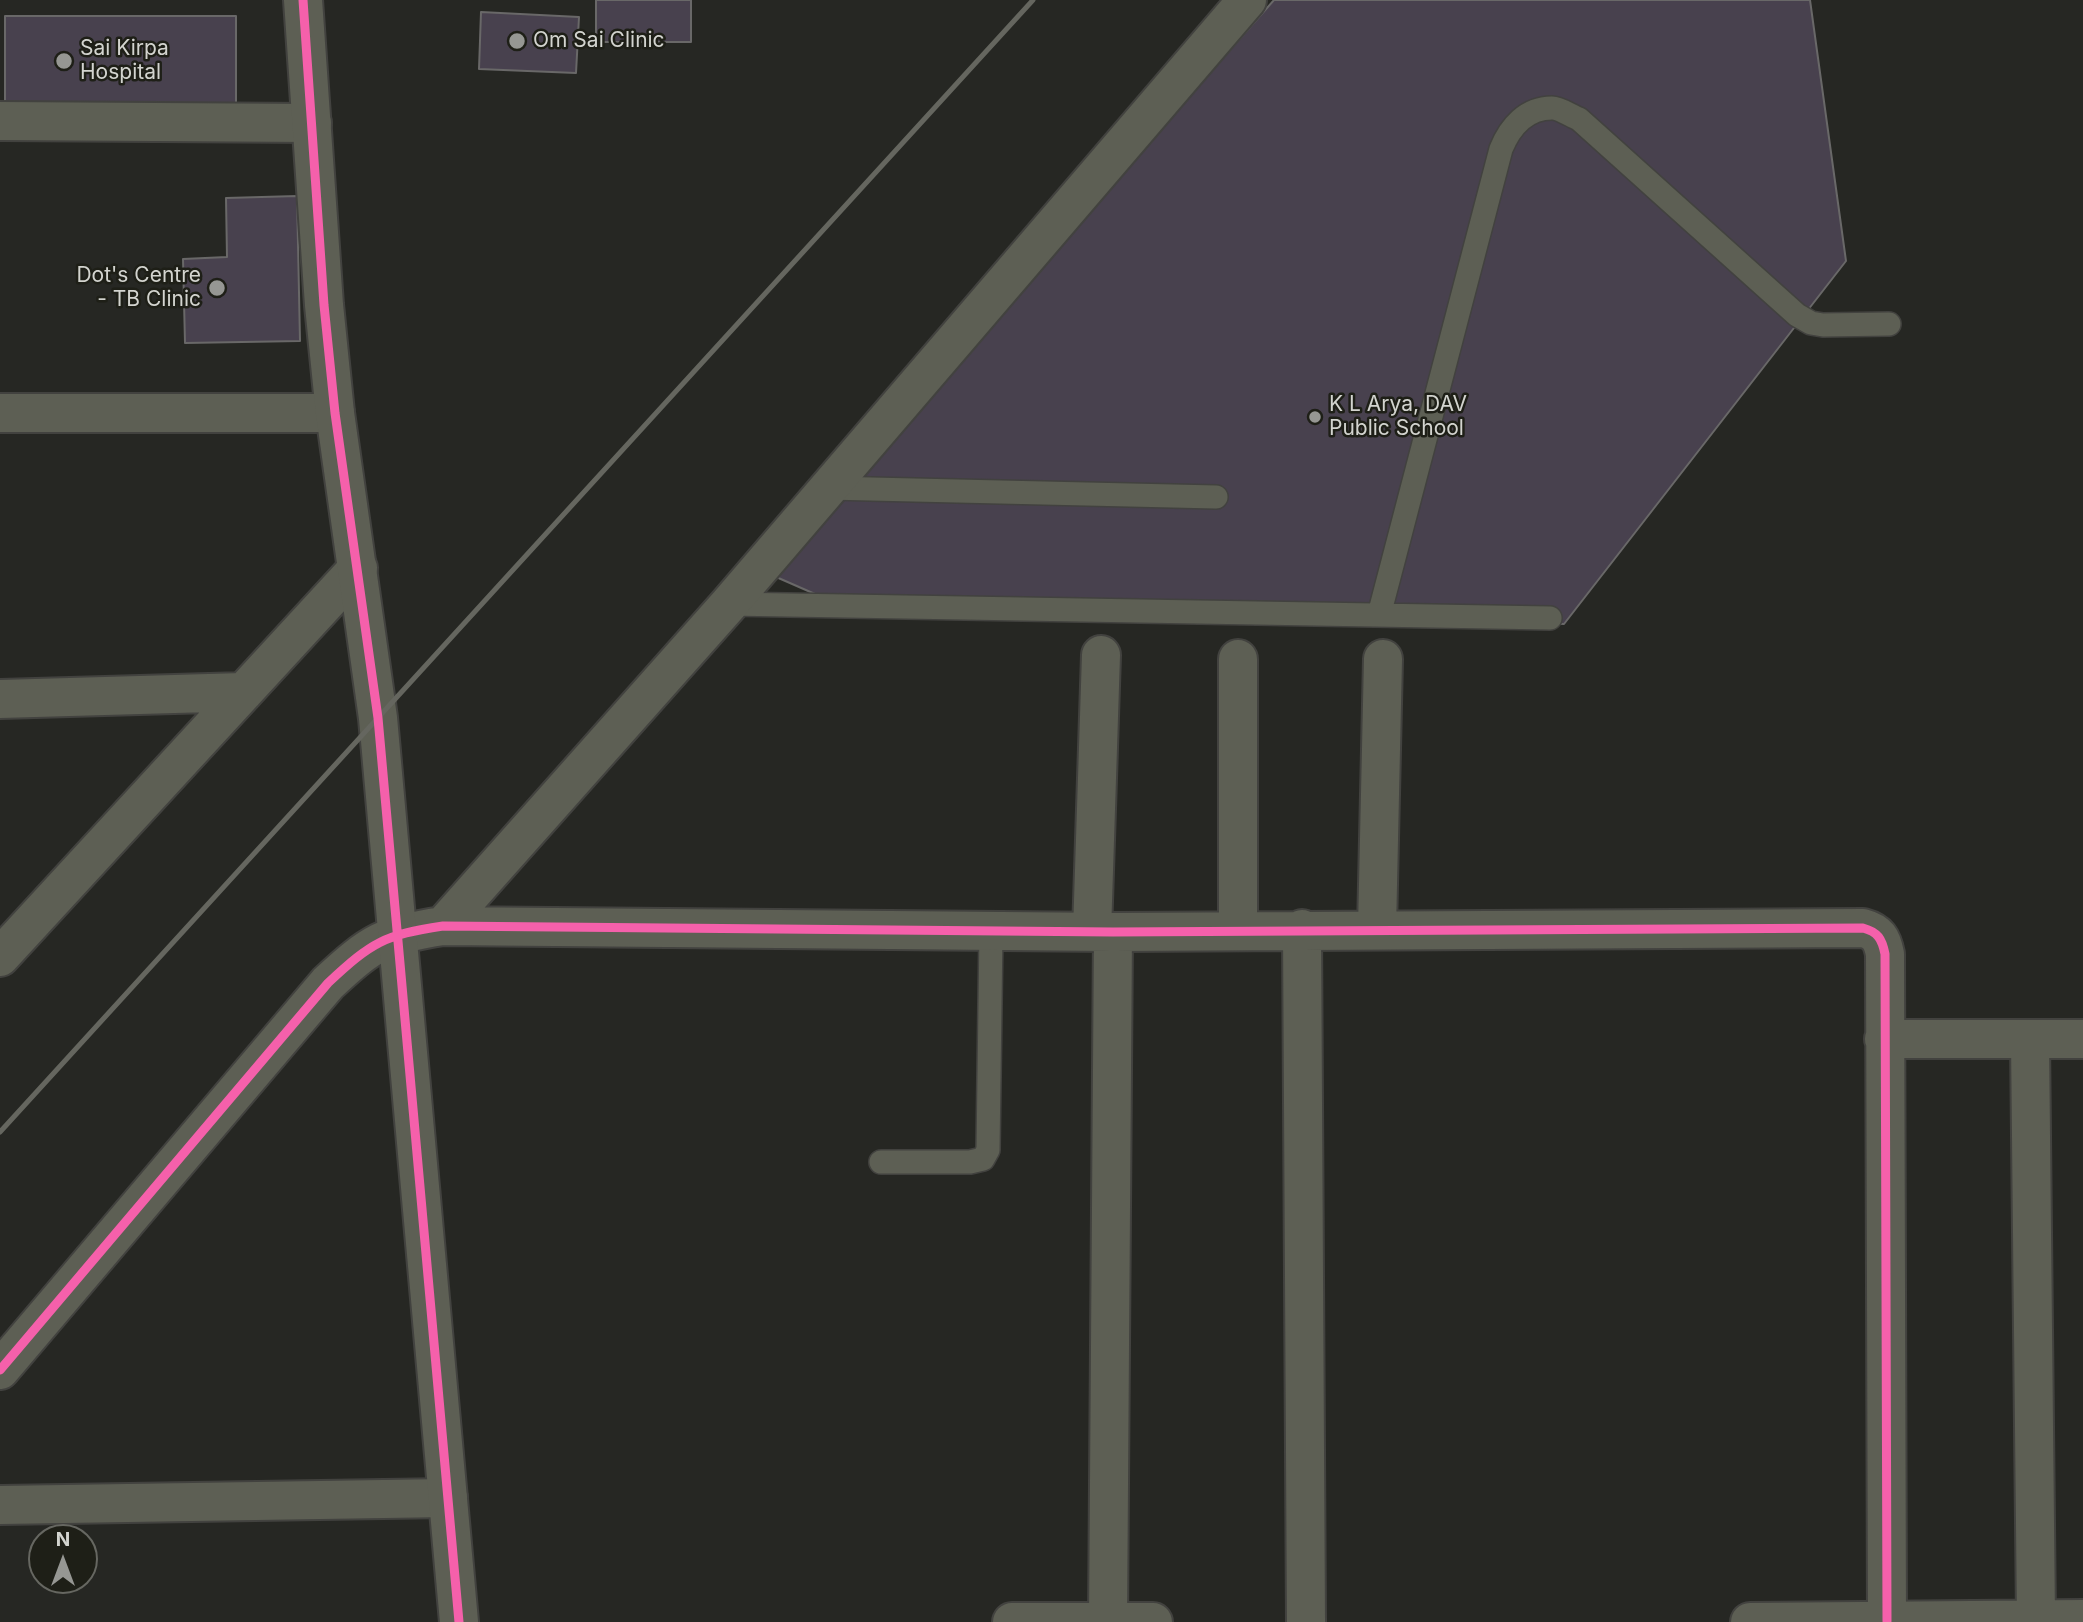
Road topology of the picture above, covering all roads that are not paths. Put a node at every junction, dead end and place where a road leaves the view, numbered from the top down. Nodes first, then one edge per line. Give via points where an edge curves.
1 (303, 0) edge
2 (1247, 0) edge
3 (0, 121) edge
4 (312, 123) junction
5 (1889, 324) dead end
6 (0, 413) edge
7 (335, 414) junction
8 (828, 488) junction
9 (1216, 498) dead end
10 (358, 568) junction
11 (729, 604) junction
12 (1379, 615) junction
13 (1549, 618) dead end
14 (1101, 655) dead end
15 (1238, 659) dead end
16 (1384, 659) dead end
17 (244, 692) junction
18 (0, 699) edge
19 (443, 926) junction
20 (1302, 929) junction
21 (1377, 929) junction
22 (1238, 930) junction
23 (991, 931) junction
24 (1102, 932) junction
25 (397, 933) junction
26 (0, 957) edge
27 (1884, 1039) junction
28 (2030, 1039) junction
29 (2083, 1039) edge
30 (881, 1161) dead end
31 (0, 1370) edge
32 (448, 1498) junction
33 (0, 1506) edge
34 (2036, 1619) junction
35 (2083, 1619) edge
36 (1108, 1621) edge
37 (1887, 1621) edge
38 (459, 1622) edge
39 (1012, 1622) edge
40 (1153, 1622) edge
41 (1306, 1622) edge
42 (1750, 1622) edge

1 - 4 street
2 - 8 street
3 - 4 street
4 - 7 street
5 - 12 lane via 1811,323 1797,315 1578,119 1553,108 1527,115 1509,130 1501,149
6 - 7 street
7 - 10 street
8 - 9 lane
8 - 11 street
10 - 17 street
10 - 25 street via 378,718
11 - 12 lane
11 - 19 street
12 - 13 lane
14 - 24 street
15 - 22 street
16 - 21 street
17 - 18 street
17 - 26 street
19 - 23 street
19 - 25 street
20 - 21 street
20 - 22 street
20 - 41 street
21 - 27 street via 1873,930 1882,939 1885,954
22 - 24 street
23 - 24 street
23 - 30 lane via 988,1150 983,1159 970,1161
24 - 36 street
25 - 31 street via 374,944 328,983
25 - 32 street
27 - 28 street
27 - 37 street
28 - 29 street
28 - 34 street
32 - 33 street
32 - 38 street
34 - 35 street
34 - 37 street
36 - 39 street
36 - 40 street
37 - 42 street

